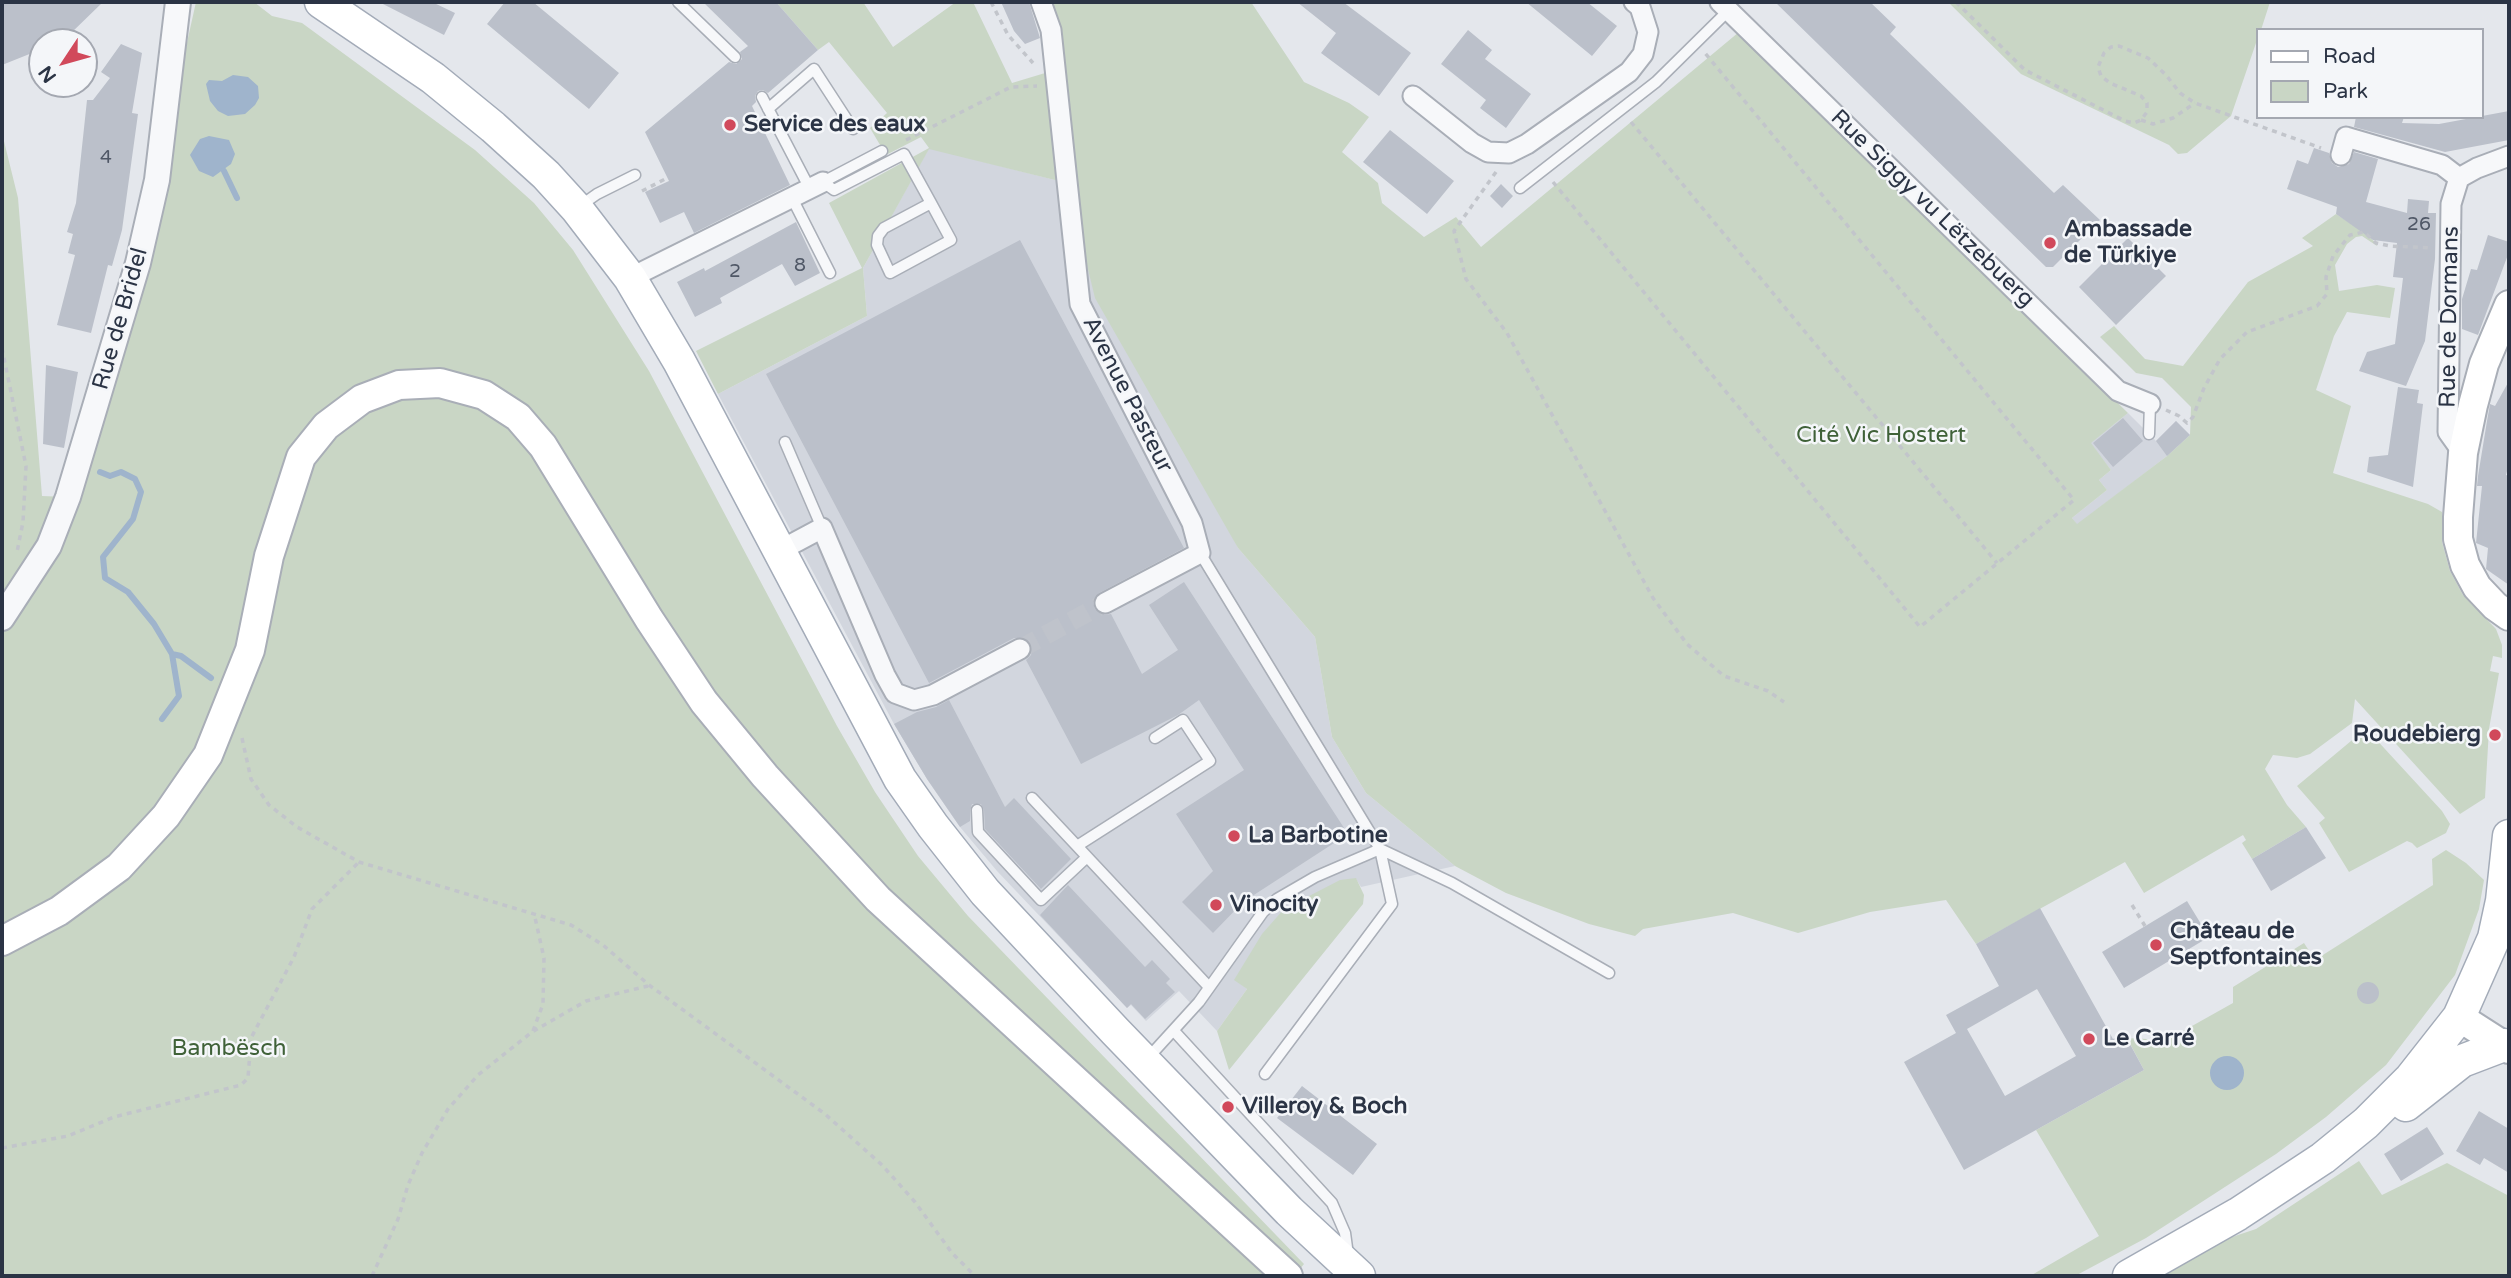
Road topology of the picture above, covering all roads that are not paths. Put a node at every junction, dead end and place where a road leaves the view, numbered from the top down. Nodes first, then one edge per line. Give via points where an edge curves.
1 (178, 2) edge
2 (321, 2) edge
3 (678, 2) edge
4 (1041, 2) edge
5 (1642, 4) edge
6 (1724, 6) edge
7 (735, 57) dead end
8 (1413, 96) dead end
9 (762, 97) dead end
10 (768, 109) junction
11 (853, 129) dead end
12 (882, 151) road end
13 (2341, 155) road end
14 (2509, 156) edge
15 (635, 175) dead end
16 (2459, 178) junction
17 (816, 186) junction
18 (1520, 188) dead end
19 (792, 198) junction
20 (931, 203) junction
21 (577, 209) junction
22 (830, 274) dead end
23 (630, 278) junction
24 (2509, 305) edge
25 (2150, 404) joint
26 (2150, 434) dead end
27 (785, 442) dead end
28 (2463, 453) junction
29 (822, 528) junction
30 (779, 551) junction
31 (1200, 553) junction
32 (1105, 603) tunnel mouth
33 (2509, 616) edge
34 (2, 618) edge
35 (1020, 649) tunnel mouth
36 (1155, 738) dead end
37 (1031, 798) dead end
38 (977, 810) dead end
39 (2509, 836) edge
40 (1077, 846) junction
41 (1380, 849) junction
42 (1087, 857) junction
43 (2, 941) edge
44 (1609, 972) dead end
45 (1209, 987) junction
46 (2459, 1017) junction
47 (1174, 1031) junction
48 (2507, 1043) edge
49 (1145, 1061) junction
50 (1265, 1073) dead end
51 (2366, 1123) junction
52 (2154, 1268) edge
53 (1355, 1273) edge
54 (1288, 1276) edge
55 (2129, 1276) edge

1 - 34 street, Rue de Bridel via 154,192 138,263 49,546
2 - 21 main road via 443,86 546,175
3 - 7 lane
4 - 31 street, Avenue Pasteur via 1051,30 1080,304 1192,523
5 - 8 street via 1648,32 1643,54 1629,72 1509,153 1488,152 1472,143
6 - 18 lane via 1697,43 1656,82
6 - 25 street, Rue Siggy vu Lëtzebuerg via 2118,391
9 - 10 lane
10 - 11 lane via 814,69
10 - 17 lane
12 - 17 lane
13 - 16 street via 2346,136 2442,165
14 - 16 street
15 - 21 lane
16 - 28 street, Rue de Dormans via 2451,204 2448,432
17 - 19 street
17 - 20 lane via 834,190 904,154
19 - 22 lane
19 - 23 street
20 - 20 lane via 951,240 890,273 877,245 878,236
21 - 23 main road
23 - 30 main road via 680,361
24 - 28 main road via 2484,364
25 - 26 lane
27 - 29 lane
28 - 33 main road via 2458,539 2465,565 2477,587
29 - 30 street
29 - 35 street via 895,693 914,700 933,695
30 - 49 main road via 900,779 933,826 985,892
31 - 32 street
31 - 41 lane
36 - 40 lane via 1183,720 1210,761
37 - 40 lane
38 - 42 lane via 978,832 1041,900
39 - 46 main road via 2494,938
40 - 42 lane
41 - 44 lane via 1452,883
41 - 45 lane via 1278,899 1254,922
41 - 50 lane via 1392,904
42 - 45 lane
43 - 54 main road via 59,911 119,867 166,817 208,755 250,650 269,556 301,457 326,426 362,399 399,385 440,383 484,395 518,417 543,446 704,702 820,838 878,899
45 - 47 lane
46 - 48 main road
46 - 51 main road via 2411,1078
47 - 49 lane
47 - 53 lane via 1332,1202
48 - 51 main road via 2462,1061 2395,1112
49 - 53 main road
51 - 52 main road via 2323,1158
52 - 55 main road

